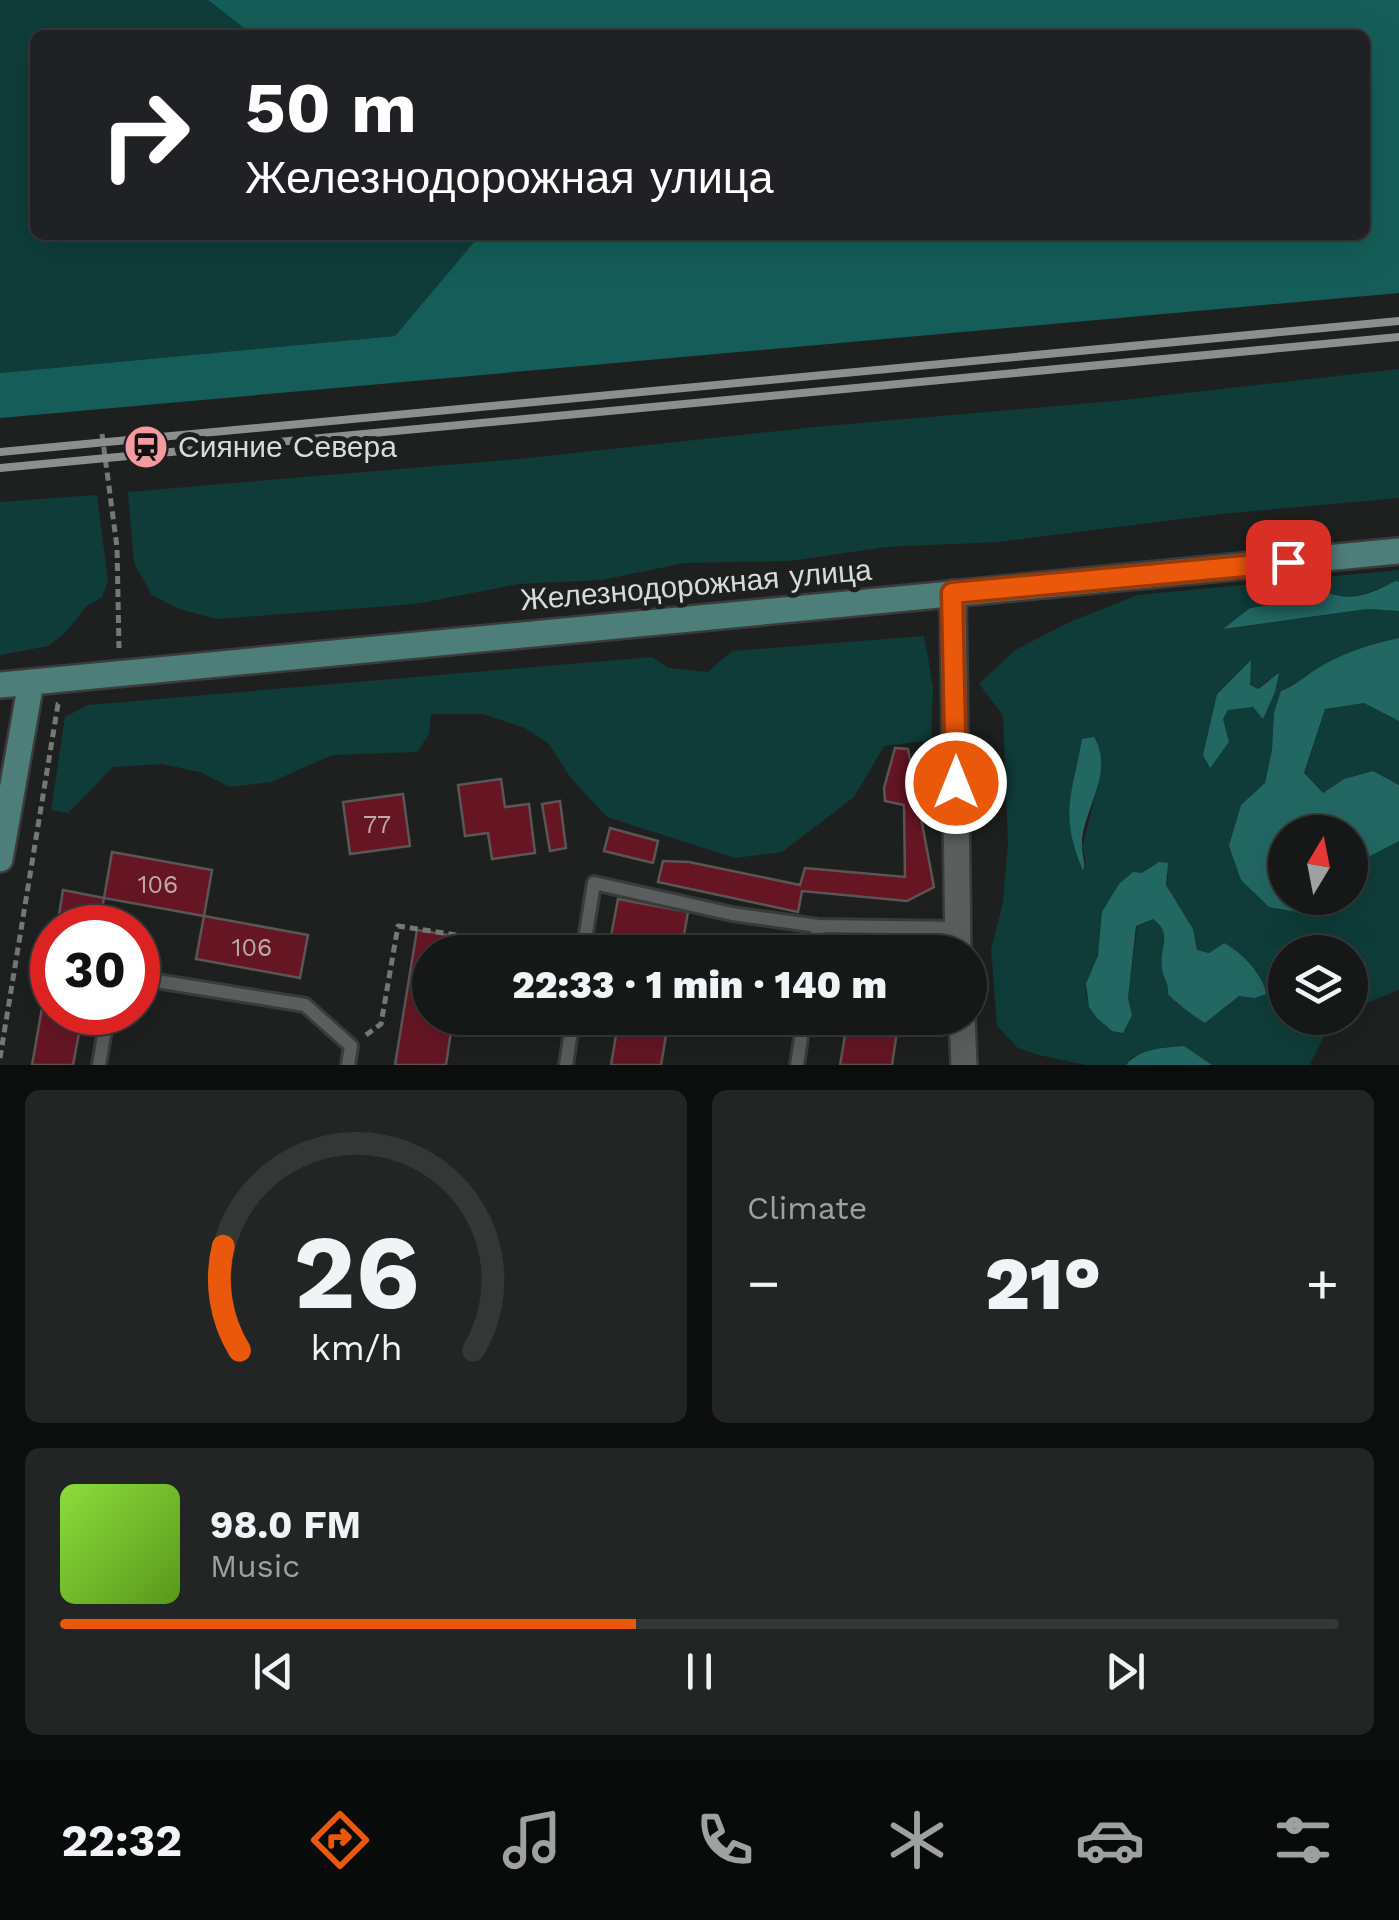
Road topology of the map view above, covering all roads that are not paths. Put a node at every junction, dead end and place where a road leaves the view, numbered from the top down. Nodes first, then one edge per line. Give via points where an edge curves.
1 (1399, 551) edge
2 (952, 593) junction
3 (30, 682) junction
4 (0, 685) edge
5 (0, 859) edge
6 (818, 926) junction
7 (586, 935) edge
8 (817, 935) edge
9 (908, 935) edge
10 (958, 935) edge
11 (160, 982) edge
12 (104, 1035) edge
13 (570, 1035) edge
14 (801, 1035) edge
15 (963, 1035) edge
16 (99, 1065) edge
17 (348, 1065) edge
18 (566, 1065) edge
19 (797, 1065) edge
20 (964, 1065) edge

1 - 2 main road, Железнодорожная улица
2 - 3 main road, Железнодорожная улица
2 - 10 street
3 - 4 main road, Железнодорожная улица
3 - 5 main road
6 - 7 lane via 594,882
6 - 8 lane
6 - 9 lane
11 - 17 lane via 306,1005 351,1046
12 - 16 lane
13 - 18 lane
14 - 19 lane
15 - 20 street

